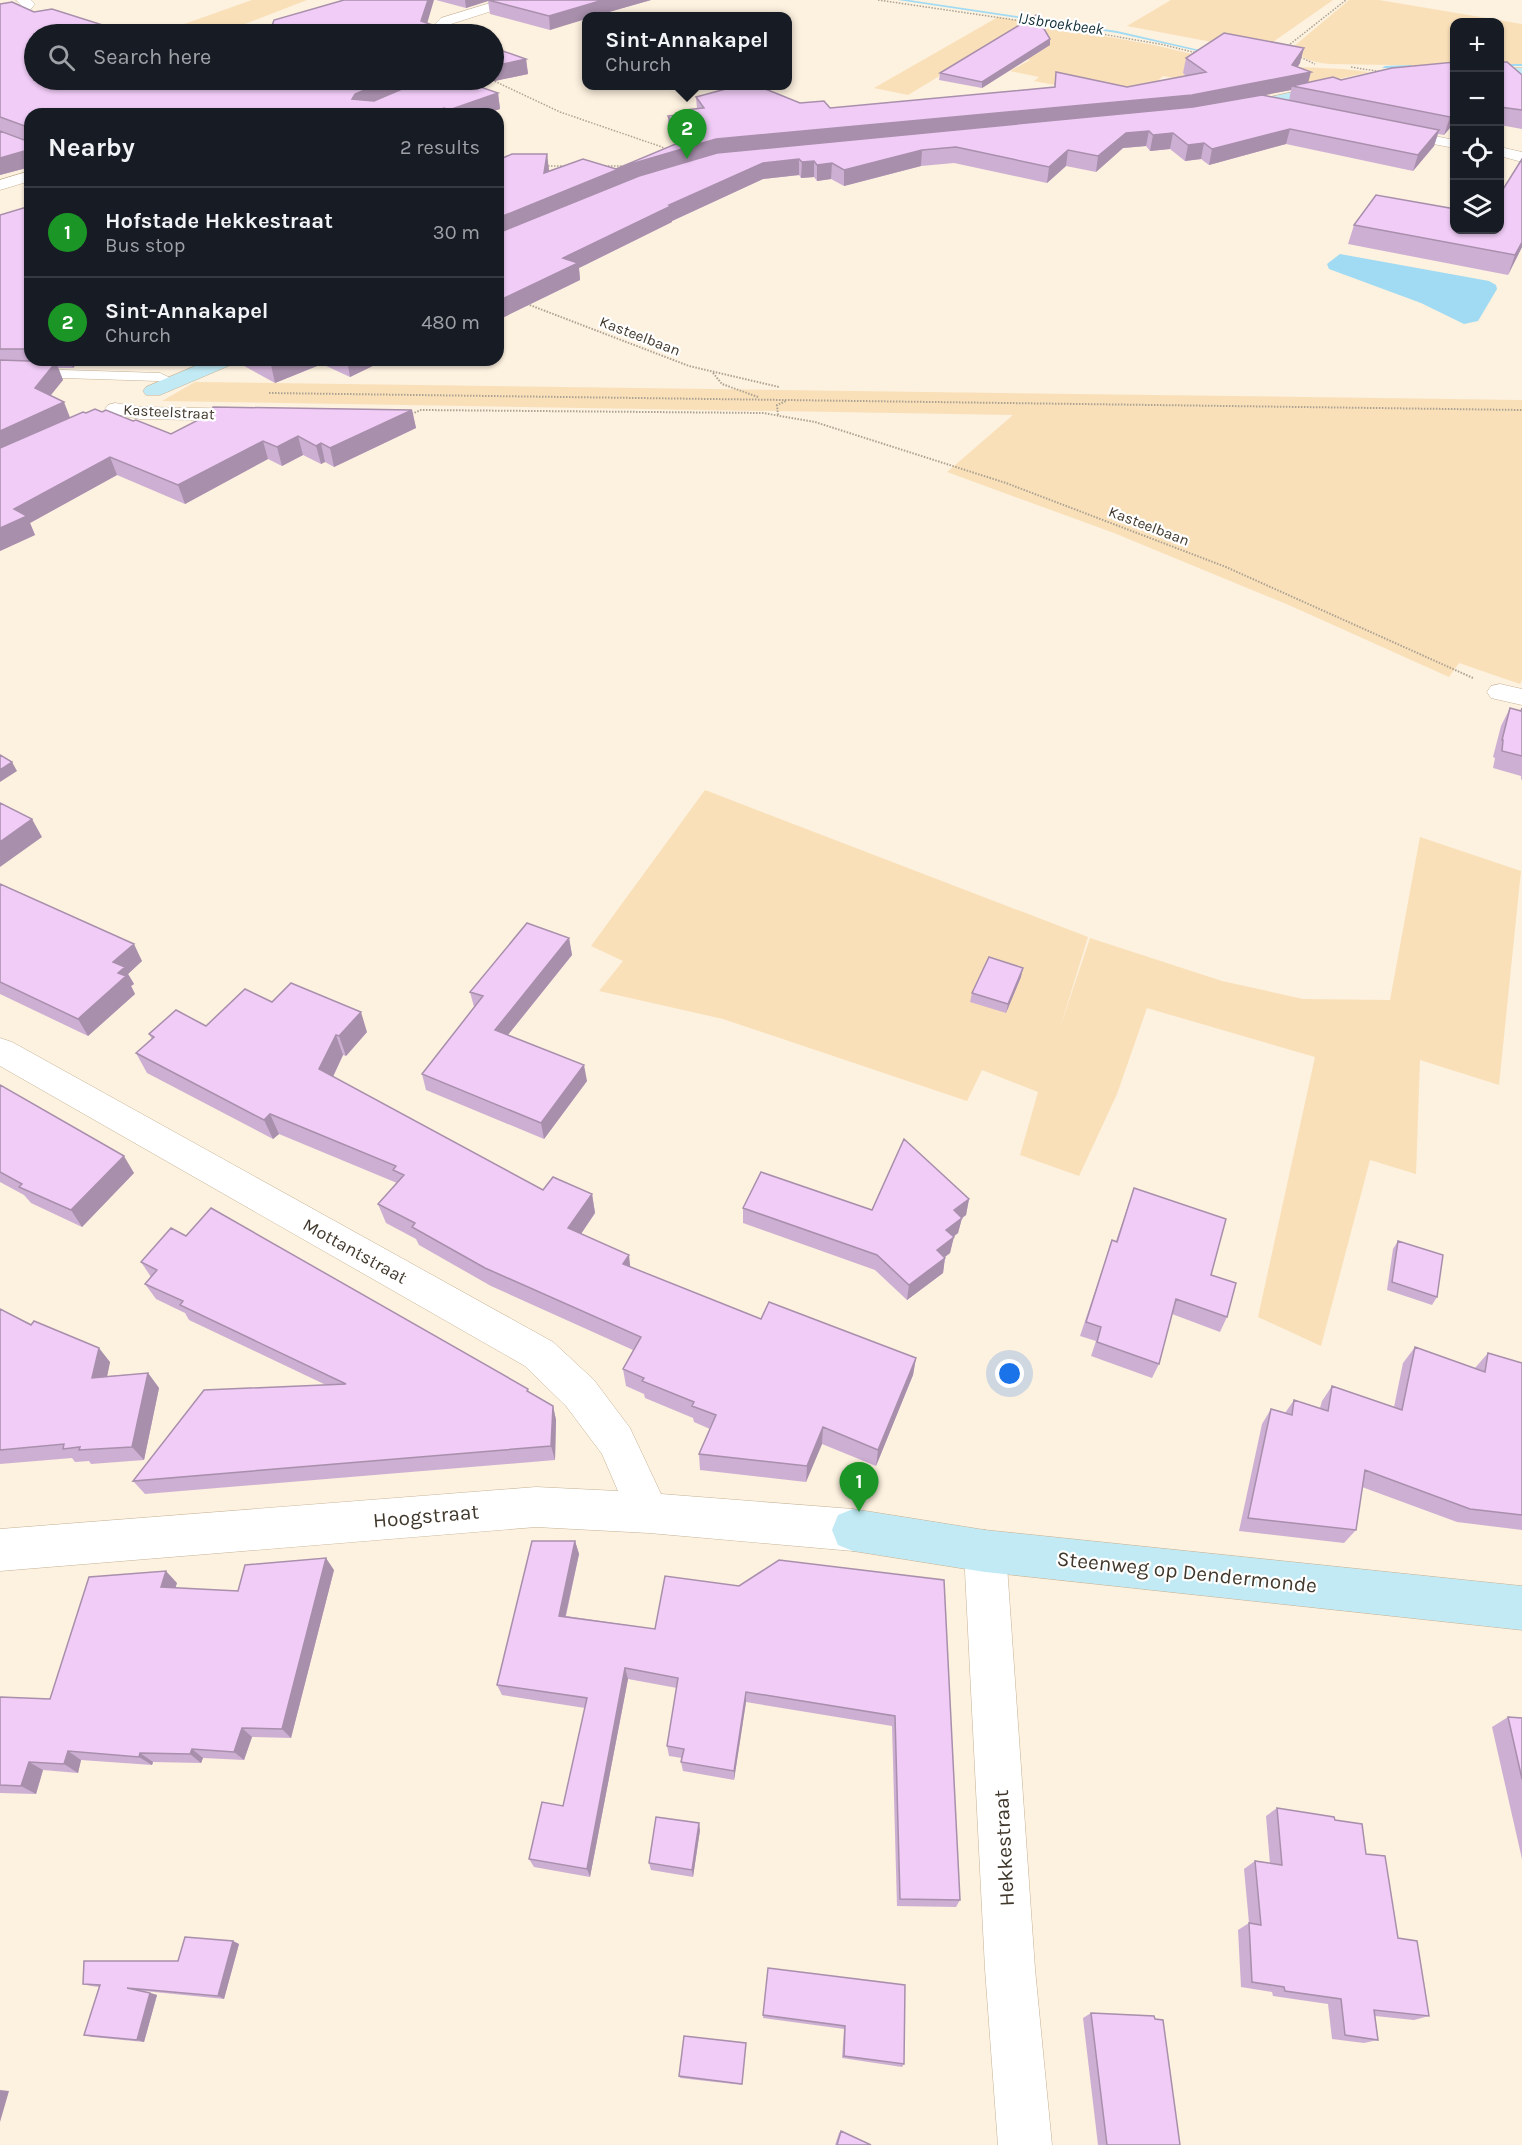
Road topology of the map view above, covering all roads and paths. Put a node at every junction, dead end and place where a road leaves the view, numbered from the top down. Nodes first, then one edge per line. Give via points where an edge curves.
1 (22, 0) edge
2 (513, 0) edge
3 (879, 0) edge
4 (1346, 0) edge
5 (0, 14) edge
6 (443, 24) edge
7 (1201, 54) edge
8 (1310, 66) dead end
9 (1350, 67) dead end
10 (1504, 72) edge
11 (1522, 72) edge
12 (1395, 77) joint
13 (504, 86) edge
14 (1258, 104) junction
15 (1224, 110) edge
16 (1291, 112) edge
17 (1372, 128) edge
18 (1450, 143) edge
19 (670, 153) edge
20 (1504, 153) edge
21 (1522, 157) edge
22 (544, 166) edge
23 (568, 166) edge
24 (604, 166) edge
25 (628, 166) edge
26 (24, 178) edge
27 (0, 185) edge
28 (519, 301) edge
29 (212, 366) edge
30 (0, 372) edge
31 (713, 372) junction
32 (173, 382) junction
33 (778, 387) dead end
34 (259, 392) dead end
35 (765, 399) junction
36 (792, 399) junction
37 (115, 409) junction
38 (1522, 410) edge
39 (272, 415) edge
40 (778, 415) junction
41 (404, 417) edge
42 (94, 419) edge
43 (1511, 694) edge
44 (0, 1051) edge
45 (649, 1513) junction
46 (852, 1530) joint
47 (0, 1550) edge
48 (985, 1551) junction
49 (1522, 1608) edge
50 (1026, 2145) edge

1 - 5 street via 29,4 26,8
2 - 6 street
3 - 7 path via 997,16
4 - 8 path via 1289,45 1305,61 1322,66
9 - 12 path
10 - 11 street
12 - 14 street
13 - 19 path via 560,112
14 - 15 street
14 - 16 street
17 - 18 street
20 - 21 street
22 - 23 path
24 - 25 path
26 - 27 street
28 - 31 path, Kasteelbaan
29 - 32 street
30 - 32 lane via 160,377
31 - 33 path, Kasteelbaan
31 - 35 path via 722,384
32 - 37 street
34 - 35 path
35 - 36 path
36 - 38 path
36 - 40 path via 777,405
37 - 39 street, Kasteelstraat via 140,413
37 - 42 street
40 - 41 path, Kasteelbaan via 422,410
40 - 43 path, Kasteelbaan via 815,422 1006,483 1204,558
44 - 45 street, Mottantstraat via 539,1354 580,1393 616,1440
45 - 46 street, Hoogstraat
45 - 47 street, Hoogstraat via 536,1507
46 - 48 street, Steenweg op Dendermonde
48 - 49 street, Steenweg op Dendermonde
48 - 50 street, Hekkestraat via 1010,1969

